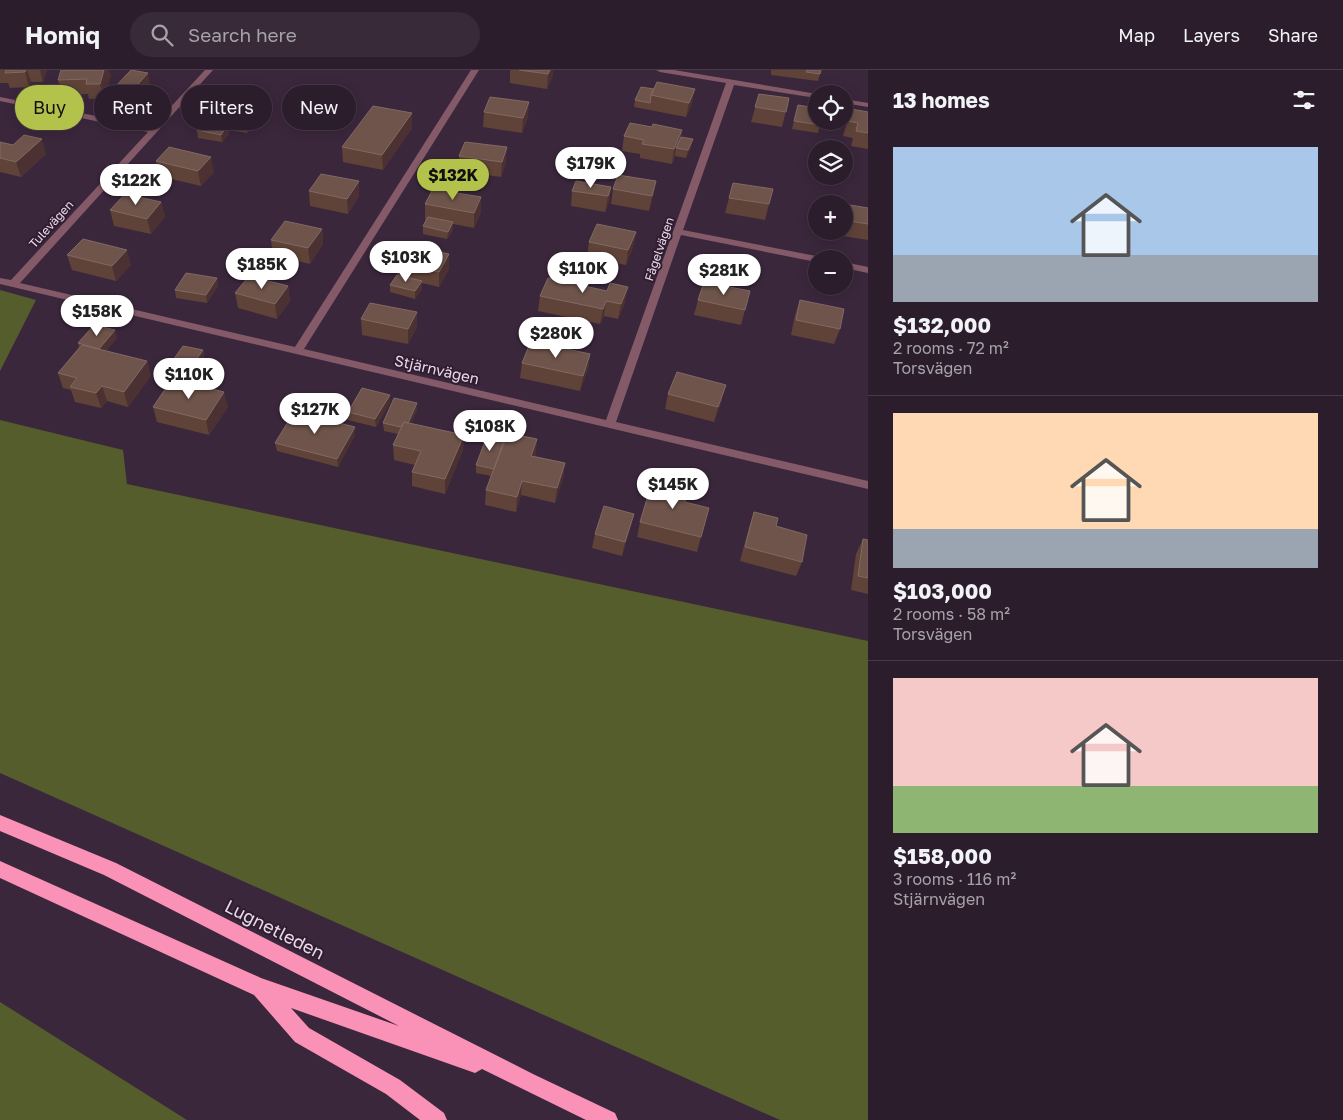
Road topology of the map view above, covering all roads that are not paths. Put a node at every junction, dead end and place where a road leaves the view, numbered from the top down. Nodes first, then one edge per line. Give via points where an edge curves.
1 (209, 70) edge
2 (475, 70) edge
3 (660, 70) edge
4 (731, 82) junction
5 (808, 95) edge
6 (0, 99) edge
7 (853, 102) edge
8 (868, 105) edge
9 (171, 111) edge
10 (94, 118) edge
11 (153, 130) edge
12 (678, 232) junction
13 (808, 258) edge
14 (853, 267) edge
15 (868, 270) edge
16 (0, 281) edge
17 (13, 284) junction
18 (298, 350) junction
19 (610, 424) junction
20 (868, 485) edge
21 (0, 823) edge
22 (0, 869) edge
23 (259, 988) junction
24 (526, 1081) junction
25 (437, 1120) edge
26 (608, 1120) edge

1 - 9 street, Tulevägen
2 - 18 street
3 - 4 street
4 - 5 street
4 - 12 street, Fågelvägen
6 - 10 street
7 - 8 street
11 - 17 street, Tulevägen
12 - 13 street
12 - 19 street, Fågelvägen
14 - 15 street
16 - 17 street, Stjärnvägen
17 - 18 street, Stjärnvägen
18 - 19 street, Stjärnvägen
19 - 20 street, Stjärnvägen
21 - 24 highway, Lugnetleden via 110,869
22 - 23 highway, Lugnetleden
23 - 24 highway, Lugnetleden
23 - 25 highway via 302,1035 393,1087
24 - 26 highway, Lugnetleden

